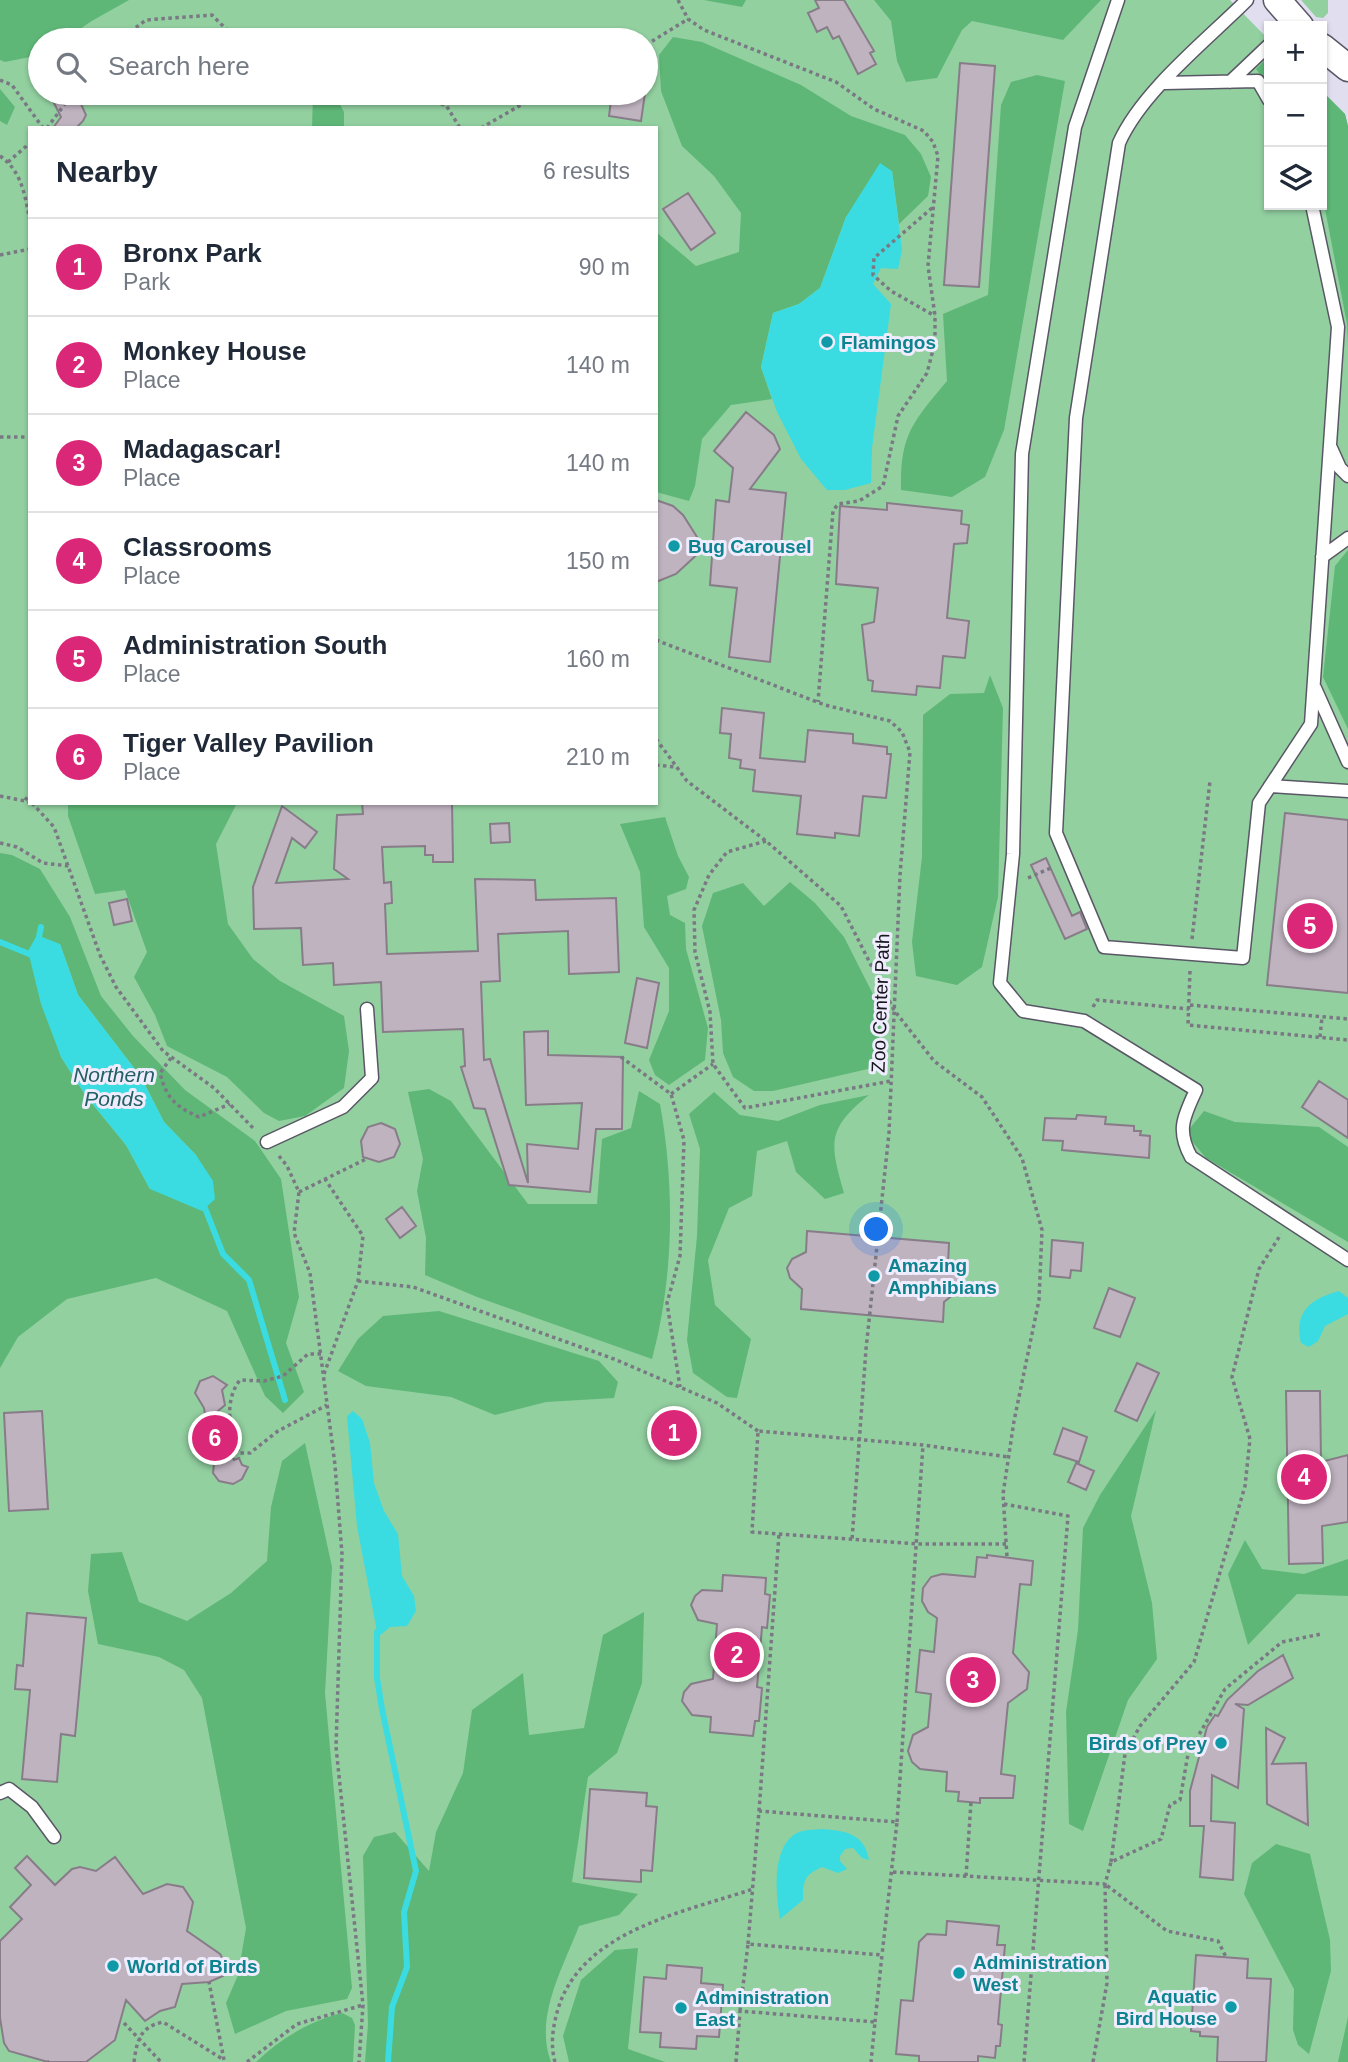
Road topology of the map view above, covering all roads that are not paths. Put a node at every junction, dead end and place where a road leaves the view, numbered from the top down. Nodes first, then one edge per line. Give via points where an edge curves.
1 (1118, 0) edge
2 (1247, 0) edge
3 (1277, 0) edge
4 (1292, 21) edge
5 (1264, 50) edge
6 (1327, 51) edge
7 (1348, 68) edge
8 (1230, 82) junction
9 (1164, 83) junction
10 (1264, 91) edge
11 (1313, 210) edge
12 (1329, 444) junction
13 (1348, 476) edge
14 (1348, 538) edge
15 (1322, 557) junction
16 (1314, 684) junction
17 (1348, 762) edge
18 (1270, 786) junction
19 (1348, 792) edge
20 (367, 1009) dead end
21 (267, 1142) road end
22 (1348, 1261) edge
23 (0, 1793) edge
24 (54, 1837) dead end

1 - 22 lane via 1075,127 1022,454 1019,678 1010,886 1000,983 1023,1011 1084,1021 1196,1090 1183,1119 1182,1141 1191,1157
2 - 9 lane
3 - 4 street
5 - 8 lane
6 - 7 street
8 - 9 lane
8 - 10 lane via 1258,81
9 - 18 lane via 1119,143 1076,418 1056,833 1104,947 1244,958 1259,803
11 - 12 lane via 1338,327
12 - 13 lane
12 - 15 lane
14 - 15 lane
15 - 16 lane
16 - 17 lane
16 - 18 lane via 1311,724
18 - 19 lane
20 - 21 lane via 372,1078 343,1107
23 - 24 lane via 9,1789 32,1807

